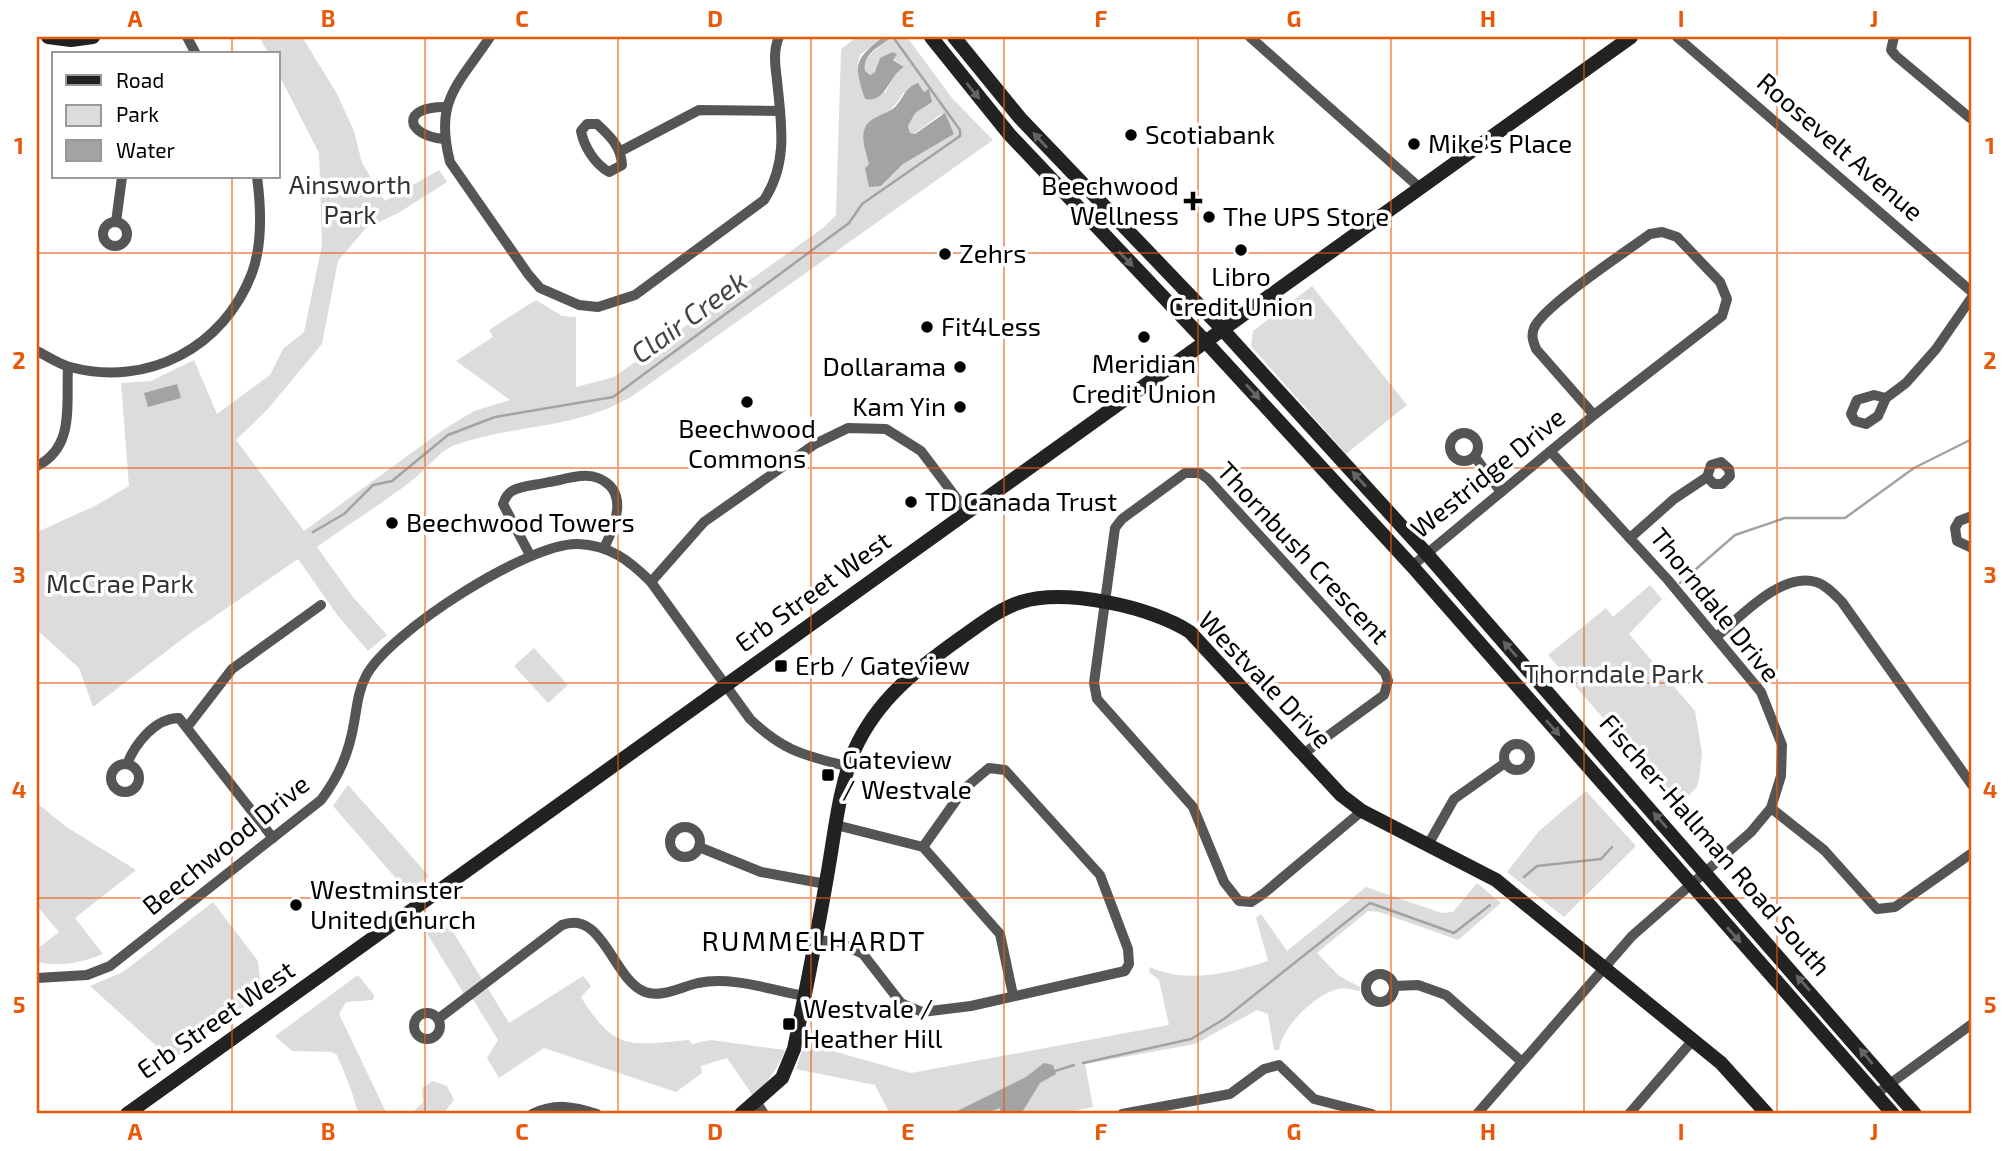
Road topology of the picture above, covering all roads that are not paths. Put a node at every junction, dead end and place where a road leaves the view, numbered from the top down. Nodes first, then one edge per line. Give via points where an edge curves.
1 (48, 37) edge
2 (93, 37) edge
3 (490, 37) edge
4 (779, 37) edge
5 (931, 37) edge
6 (954, 37) edge
7 (1250, 37) edge
8 (1632, 37) edge
9 (1677, 37) edge
10 (1894, 37) edge
11 (1972, 103) edge
12 (446, 107) junction
13 (780, 111) junction
14 (1971, 119) edge
15 (444, 139) junction
16 (621, 151) junction
17 (122, 178) edge
18 (257, 178) edge
19 (1420, 188) junction
20 (116, 222) dead end
21 (1972, 292) edge
22 (1972, 298) edge
23 (1223, 330) junction
24 (1206, 342) junction
25 (37, 351) edge
26 (68, 367) junction
27 (1886, 398) dead end
28 (1594, 415) junction
29 (1551, 452) junction
30 (1475, 457) dead end
31 (37, 466) edge
32 (1707, 477) dead end
33 (1502, 492) junction
34 (967, 512) junction
35 (1972, 516) edge
36 (1630, 538) junction
37 (604, 548) junction
38 (1972, 548) edge
39 (1426, 553) junction
40 (530, 555) junction
41 (1412, 566) junction
42 (651, 582) junction
43 (1105, 604) junction
44 (321, 605) dead end
45 (1716, 637) junction
46 (726, 685) junction
47 (188, 726) junction
48 (1303, 754) junction
49 (1505, 763) dead end
50 (127, 764) dead end
51 (849, 767) junction
52 (1972, 785) edge
53 (1771, 808) junction
54 (1362, 811) junction
55 (836, 825) junction
56 (272, 838) junction
57 (1429, 844) junction
58 (699, 847) dead end
59 (923, 847) junction
60 (1972, 853) edge
61 (1705, 872) junction
62 (826, 884) junction
63 (1689, 884) junction
64 (816, 940) junction
65 (1604, 966) junction
66 (37, 978) edge
67 (1394, 986) dead end
68 (1013, 995) junction
69 (805, 996) junction
70 (438, 1018) dead end
71 (1972, 1024) edge
72 (1693, 1040) junction
73 (1521, 1061) junction
74 (1889, 1085) junction
75 (1876, 1094) junction
76 (760, 1109) edge
77 (127, 1114) edge
78 (532, 1114) edge
79 (597, 1114) edge
80 (741, 1114) edge
81 (1122, 1114) edge
82 (1371, 1114) edge
83 (1477, 1114) edge
84 (1629, 1114) edge
85 (1767, 1114) edge
86 (1893, 1114) edge
87 (1915, 1114) edge

1 - 2 main road
3 - 12 street
4 - 13 street via 775,60
5 -> 24 main road, Fischer-Hallman Road South via 1009,134
23 -> 6 main road, Fischer-Hallman Road South via 1020,118
7 - 19 street
8 - 19 main road, Erb Street West
9 - 21 street, Roosevelt Avenue
10 - 14 street via 1891,50 1896,56
11 - 14 street
12 - 15 street
12 - 15 street via 426,106 414,117 420,133
13 - 15 street via 781,164 764,200 635,295 598,307 552,295 528,275 457,175
13 - 16 street via 699,110
16 - 16 street via 597,124 587,124 581,131 590,152 609,172 622,164
17 - 20 street
18 - 26 street via 260,206 253,270 240,299 215,330 190,352 156,368 99,373
19 - 23 main road, Erb Street West
22 - 27 street via 1936,349
23 - 24 main road, Erb Street West
39 -> 23 main road, Fischer-Hallman Road South
24 - 34 main road, Erb Street West
24 -> 41 main road, Fischer-Hallman Road South
25 - 26 street
26 - 31 street via 64,442 55,455
28 - 28 street, Westridge Drive via 1713,325 1727,306 1720,282 1671,233 1650,233 1548,311 1534,329 1536,349
28 - 29 street, Westridge Drive
29 - 33 street, Westridge Drive
29 - 36 street, Thorndale Drive
30 - 33 street
32 - 36 street
33 - 39 street, Westridge Drive
34 - 42 street via 921,451 886,429 848,428 815,444 704,522
34 - 46 main road, Erb Street West
35 - 38 street via 1964,517 1955,528 1957,541
36 - 45 street, Thorndale Drive
37 - 40 street, Beechwood Drive via 577,544
37 - 40 street via 616,524 619,504 610,487 597,477 579,477 514,489 505,498 503,504
37 - 42 street, Beechwood Drive via 617,553
39 - 41 street, Westridge Drive
61 -> 39 main road, Fischer-Hallman Road South
40 - 56 street, Beechwood Drive via 467,592 376,661 358,696 340,773 321,800
41 -> 63 main road, Fischer-Hallman Road South
42 - 46 street, Beechwood Drive
43 - 48 main road, Westvale Drive via 1153,612 1190,632
43 - 48 street, Thornbush Crescent via 1112,541 1122,519 1185,473 1208,478 1388,681 1384,695
43 - 51 main road, Westvale Drive via 1045,598 1022,601 998,612 896,687 869,723
43 - 54 street via 1094,683 1097,699 1193,807 1233,896 1245,902 1255,900
44 - 47 street via 232,668
45 - 52 street via 1786,584 1818,582 1842,602
45 - 53 street, Thorndale Drive via 1761,692 1782,745 1781,776
46 - 51 street, Beechwood Drive via 769,738 804,757
46 - 77 main road, Erb Street West
47 - 50 street via 179,718 167,718 134,748
47 - 56 street
48 - 54 main road, Westvale Drive
49 - 57 street via 1454,799
51 - 55 main road, Westvale Drive
53 - 60 street via 1824,850 1877,909 1895,907
53 - 61 street, Thorndale Drive
54 - 57 main road, Westvale Drive
55 - 59 street
55 - 62 main road, Westvale Drive
56 - 66 street, Beechwood Drive via 110,966 87,975
57 - 65 main road, Westvale Drive via 1496,880
58 - 62 street via 761,872
59 - 68 street via 1000,934
59 - 68 street via 964,789 982,772 998,768 1013,778 1100,875 1128,949 1125,971
61 - 63 street, Thorndale Drive
74 -> 61 main road, Fischer-Hallman Road South
62 - 64 main road, Westvale Drive
63 - 65 street, Thorndale Drive
63 -> 75 main road, Fischer-Hallman Road South
64 - 68 street via 839,942 863,954 901,1003 922,1012
64 - 69 main road, Westvale Drive
65 - 72 main road, Westvale Drive
65 - 73 street, Thorndale Drive
67 - 73 street via 1418,985 1446,995
69 - 70 street via 725,981 646,992 636,987 586,924 577,922 562,925
69 - 76 main road, Westvale Drive via 794,1049
71 - 74 street
72 - 84 street
72 - 85 main road, Westvale Drive via 1721,1063
73 - 83 street, Thorndale Drive
74 - 75 street
74 - 87 main road, Fischer-Hallman Road South
75 - 86 main road, Fischer-Hallman Road South
76 - 80 main road, Westvale Drive
78 - 79 street via 562,1105
81 - 82 street via 1230,1094 1264,1069 1279,1065 1314,1099

